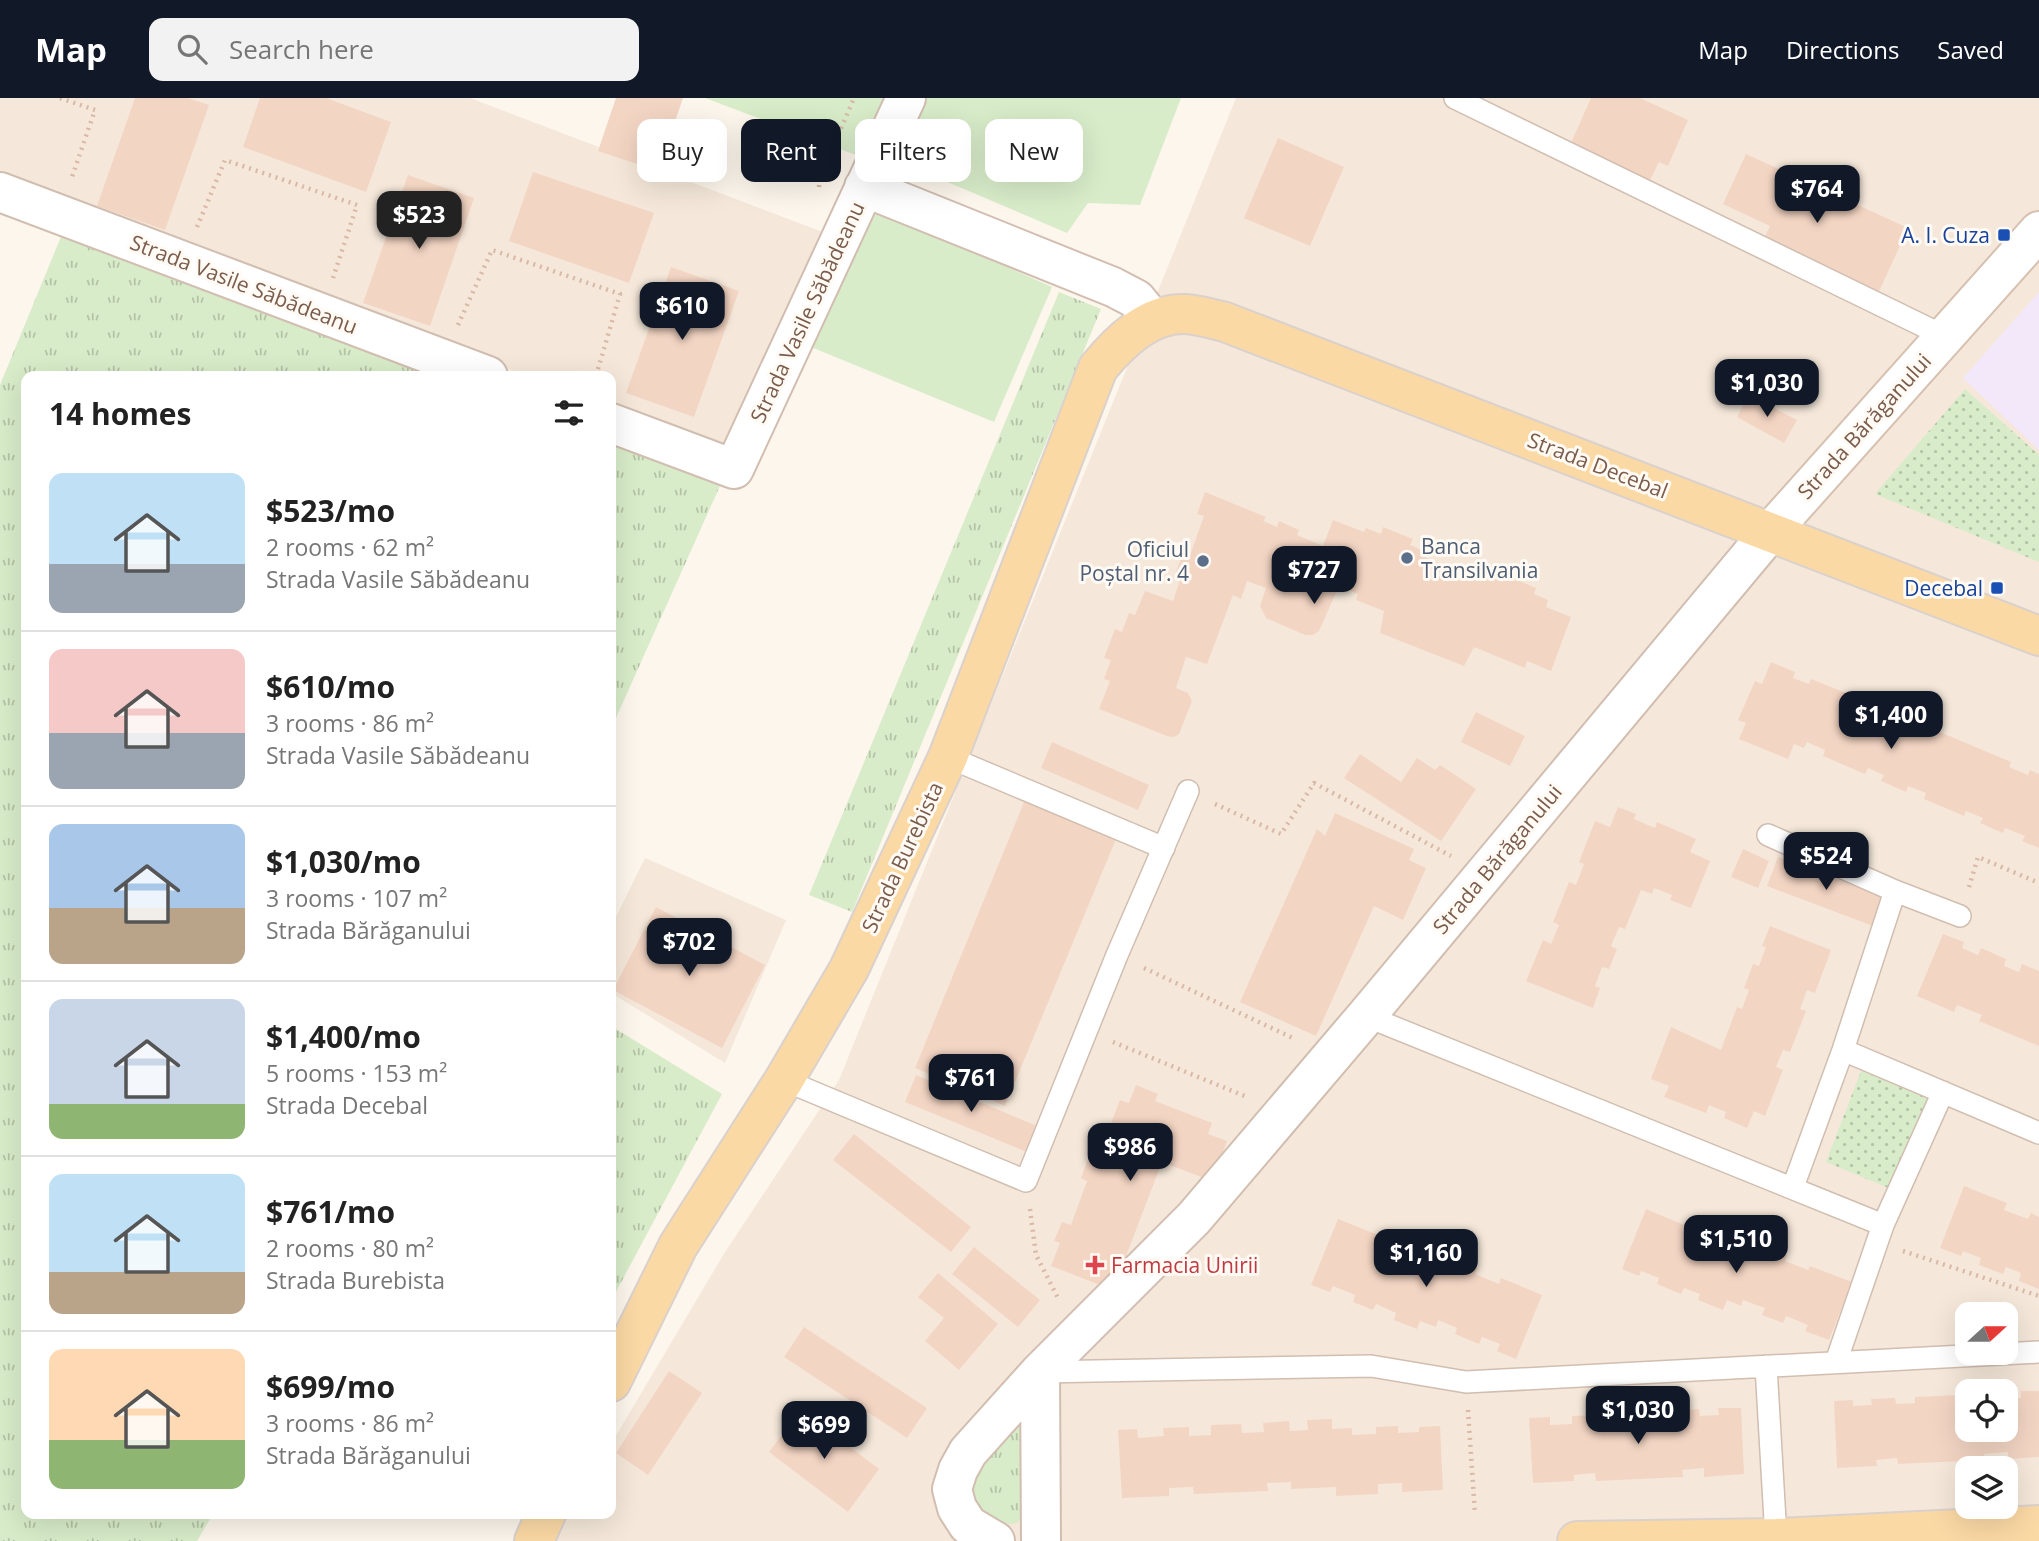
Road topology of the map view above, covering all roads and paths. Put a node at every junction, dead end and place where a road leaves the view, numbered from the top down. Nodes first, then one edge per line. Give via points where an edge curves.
1 (60, 98) edge
2 (906, 98) edge
3 (1455, 98) edge
4 (70, 183) dead end
5 (864, 187) junction
6 (3, 200) edge
7 (195, 230) dead end
8 (2039, 230) edge
9 (332, 280) dead end
10 (1153, 320) junction
11 (458, 325) dead end
12 (1944, 336) junction
13 (474, 371) edge
14 (597, 371) edge
15 (616, 425) edge
16 (1771, 531) junction
17 (2039, 636) edge
18 (948, 757) junction
19 (1188, 791) joint
20 (1768, 835) dead end
21 (1164, 848) junction
22 (1453, 857) dead end
23 (2039, 883) edge
24 (1895, 891) junction
25 (1960, 916) joint
26 (1116, 956) junction
27 (1366, 1016) junction
28 (1087, 1032) junction
29 (1299, 1041) dead end
30 (1843, 1050) junction
31 (784, 1080) junction
32 (1943, 1093) junction
33 (1255, 1100) dead end
34 (2039, 1133) edge
35 (1026, 1181) junction
36 (1793, 1187) junction
37 (1880, 1234) junction
38 (2039, 1296) edge
39 (1066, 1308) dead end
40 (2039, 1352) edge
41 (1836, 1363) junction
42 (1766, 1366) junction
43 (616, 1372) edge
44 (1040, 1372) junction
45 (1466, 1382) junction
46 (1475, 1514) dead end
47 (544, 1519) edge
48 (2039, 1525) edge
49 (1776, 1538) junction
50 (534, 1541) edge
51 (995, 1541) edge
52 (1041, 1541) edge
53 (1577, 1541) edge

1 - 4 path via 95,110
2 - 5 street, Strada Vasile Săbădeanu
3 - 12 lane, Strada Bărăganului
5 - 10 street, Strada Vasile Săbădeanu via 1114,287 1136,299
5 - 15 street, Strada Vasile Săbădeanu via 734,469
6 - 13 street, Strada Vasile Săbădeanu
7 - 9 path via 225,160 357,205
8 - 12 street, Strada Bărăganului
10 - 16 main road, Strada Decebal via 1184,314 1225,322
10 - 18 main road, Strada Burebista via 1114,348 1098,368
11 - 14 path via 492,250 620,294
12 - 16 street, Strada Bărăganului
16 - 17 main road, Strada Decebal
16 - 27 street, Strada Bărăganului
18 - 21 lane
18 - 31 main road, Strada Burebista via 849,969
19 - 21 lane
19 - 22 path via 1282,834 1314,783
20 - 24 lane
21 - 26 lane
23 - 25 path via 1978,857
24 - 25 lane
24 - 30 lane
26 - 28 lane
26 - 29 path
27 - 36 lane
27 - 44 street, Strada Bărăganului via 1194,1218
28 - 33 path
28 - 35 lane
30 - 32 lane
30 - 36 lane
31 - 35 lane
31 - 43 main road, Strada Burebista via 678,1246
32 - 34 lane
32 - 37 lane
35 - 39 path via 1036,1255
36 - 37 lane
37 - 38 path
37 - 41 lane
40 - 41 lane
41 - 42 lane
42 - 45 lane
42 - 49 lane
44 - 45 lane via 1371,1366
44 - 51 street, Strada Bărăganului via 968,1452 952,1489 968,1525
44 - 52 street
45 - 46 path
47 - 50 main road
48 - 49 main road
49 - 53 main road

